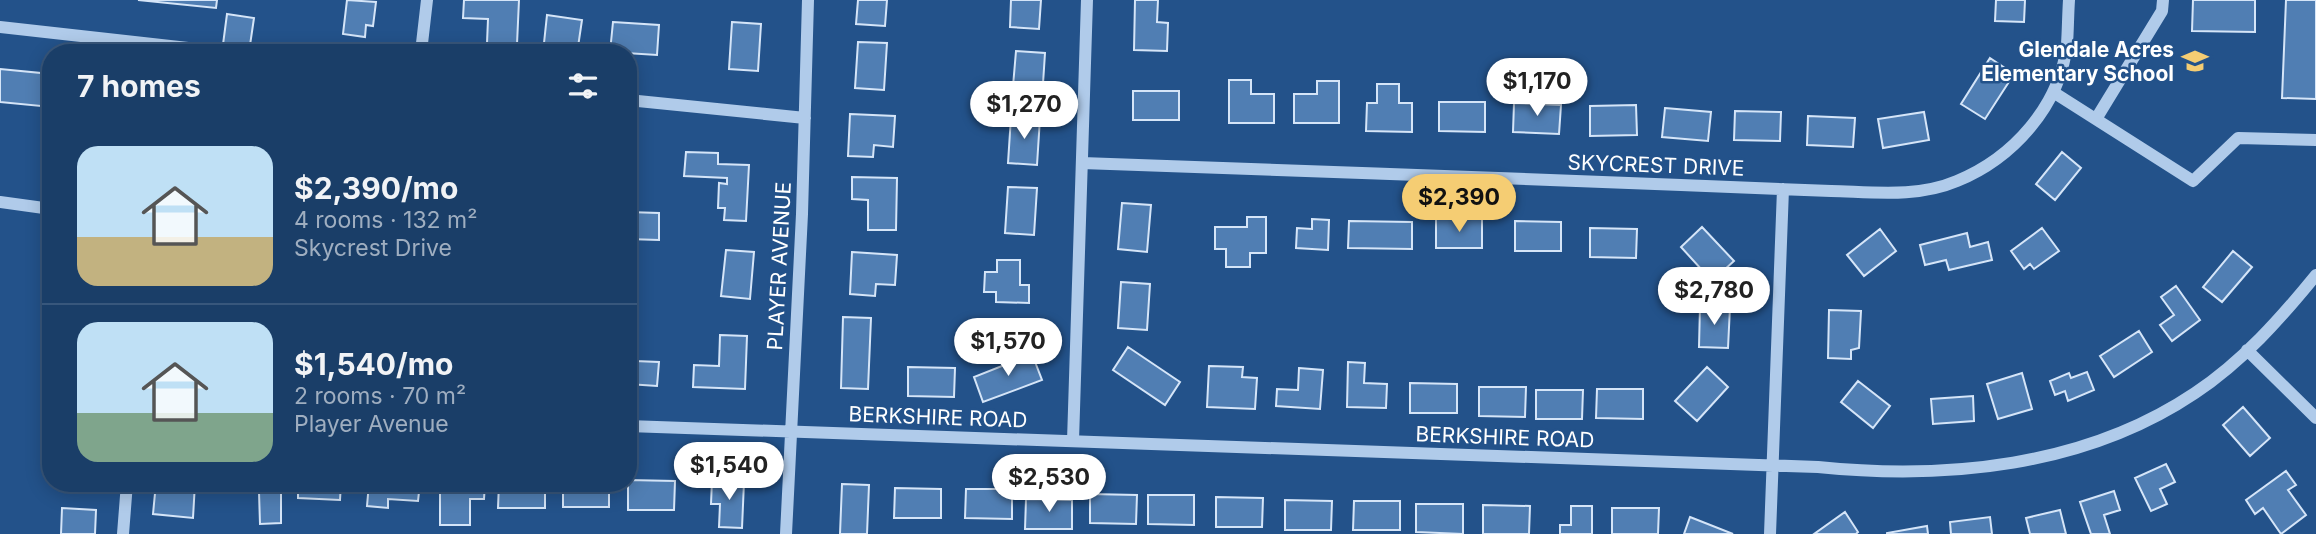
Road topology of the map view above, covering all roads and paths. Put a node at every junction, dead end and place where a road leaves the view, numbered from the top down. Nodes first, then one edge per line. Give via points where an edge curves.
1 (428, 0) edge
2 (808, 0) edge
3 (1087, 0) edge
4 (2069, 0) edge
5 (2163, 0) edge
6 (0, 27) edge
7 (93, 38) junction
8 (92, 44) edge
9 (150, 44) edge
10 (422, 44) edge
11 (2053, 92) junction
12 (637, 101) edge
13 (805, 118) junction
14 (2096, 119) junction
15 (2316, 140) edge
16 (1082, 163) junction
17 (1783, 190) junction
18 (0, 202) edge
19 (42, 208) edge
20 (2316, 275) edge
21 (2247, 350) junction
22 (2316, 418) edge
23 (637, 426) edge
24 (791, 432) junction
25 (1073, 441) junction
26 (1773, 466) junction
27 (126, 492) edge
28 (123, 534) edge
29 (786, 534) edge
30 (1770, 534) edge

1 - 10 street
2 - 13 street, PLAYER AVENUE
3 - 16 street
4 - 11 street, SKYCREST DRIVE via 2066,46
5 - 14 street via 2162,11
6 - 7 street
7 - 8 street
7 - 9 street
11 - 14 street
11 - 17 street, SKYCREST DRIVE via 2024,135 2000,157 1955,182 1904,193
12 - 13 street
13 - 24 street, PLAYER AVENUE
14 - 15 street via 2193,181 2238,138
16 - 17 street, SKYCREST DRIVE
16 - 25 street
17 - 26 street
18 - 19 street
20 - 21 street, BERKSHIRE ROAD
21 - 22 street
21 - 26 street, BERKSHIRE ROAD via 2196,393 2161,414 2084,446 2037,458 1942,472
23 - 24 street, BERKSHIRE ROAD
24 - 25 street, BERKSHIRE ROAD
24 - 29 street, PLAYER AVENUE
25 - 26 street, BERKSHIRE ROAD
26 - 30 street
27 - 28 street

